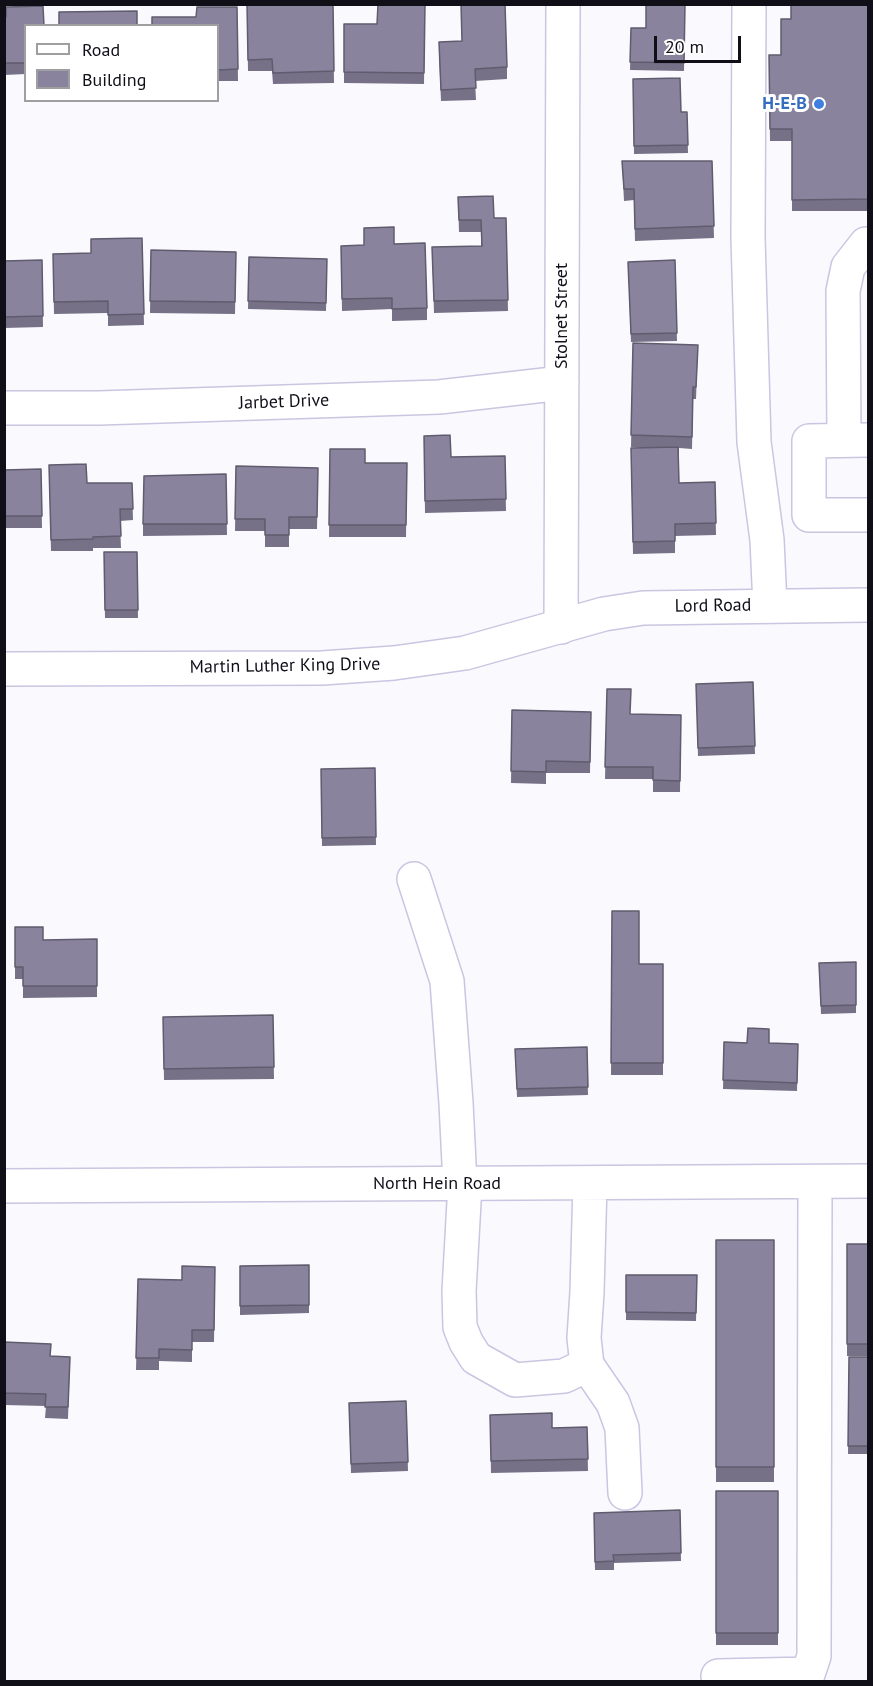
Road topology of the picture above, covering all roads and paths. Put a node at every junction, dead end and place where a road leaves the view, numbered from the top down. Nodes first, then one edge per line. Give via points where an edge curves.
1 (563, 4) edge
2 (748, 4) edge
3 (868, 244) edge
4 (856, 291) edge
5 (856, 362) edge
6 (562, 383) junction
7 (4, 408) edge
8 (856, 440) edge
9 (868, 515) edge
10 (868, 605) edge
11 (770, 606) junction
12 (561, 627) junction
13 (4, 669) edge
14 (414, 879) dead end
15 (868, 1181) edge
16 (815, 1182) junction
17 (590, 1183) junction
18 (462, 1184) junction
19 (4, 1186) edge
20 (587, 1365) junction
21 (625, 1493) dead end
22 (718, 1676) dead end

1 - 6 street, Stolnet Street
2 - 11 street via 748,238 754,442 767,540
3 - 4 street via 848,267
4 - 5 street
5 - 8 street
6 - 7 street, Jarbet Drive via 439,397
6 - 12 street, Stolnet Street
8 - 9 street via 809,441 809,515
10 - 11 street, Lord Road
11 - 12 street, Lord Road via 643,608
12 - 13 street, Martin Luther King Drive via 465,653 394,663 322,668
14 - 18 street via 447,981
15 - 16 street, North Hein Road
16 - 17 street, North Hein Road
16 - 22 street via 814,1656 808,1674
17 - 18 street, North Hein Road
17 - 20 street via 584,1338
18 - 19 street, North Hein Road
18 - 20 street via 460,1327 476,1358 515,1380 564,1376
20 - 21 street via 613,1403 622,1428

